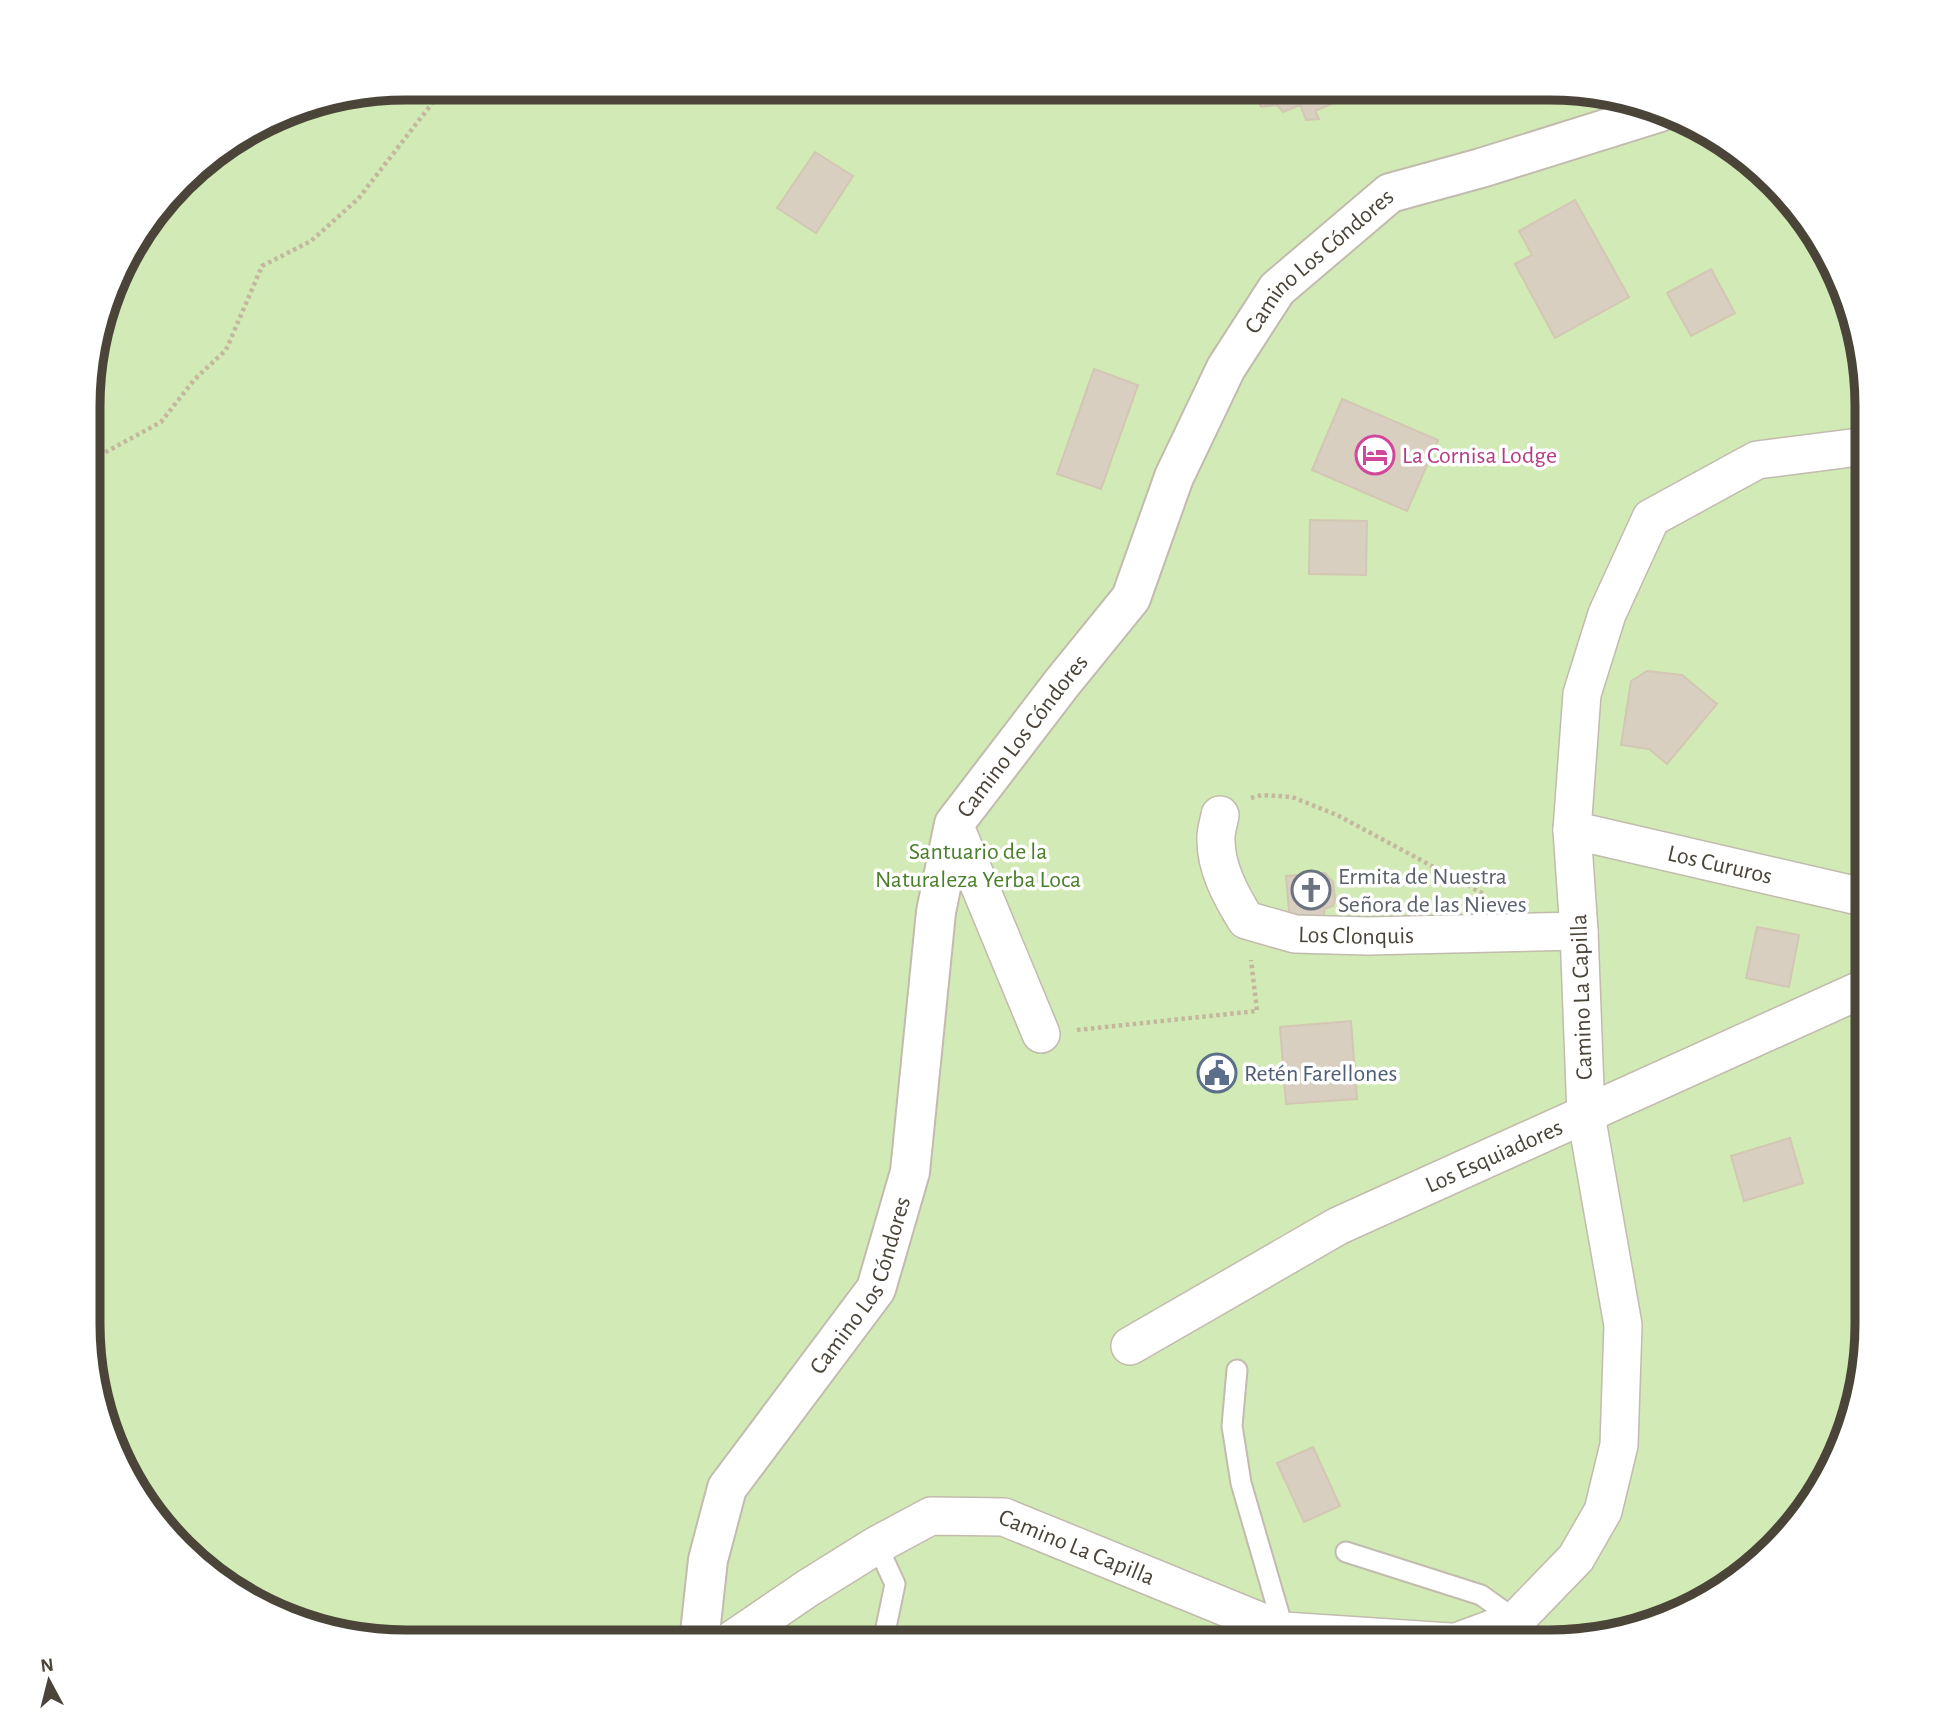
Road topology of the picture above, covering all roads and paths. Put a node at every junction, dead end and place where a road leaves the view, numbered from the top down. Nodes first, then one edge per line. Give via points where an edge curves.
1 (435, 100) edge
2 (1648, 116) edge
3 (1855, 448) edge
4 (100, 455) edge
5 (1220, 815) joint
6 (954, 824) junction
7 (1572, 830) junction
8 (1855, 895) edge
9 (1494, 898) dead end
10 (1246, 920) junction
11 (1579, 931) junction
12 (1855, 992) edge
13 (1041, 1034) joint
14 (1586, 1115) junction
15 (1130, 1346) dead end
16 (1237, 1370) dead end
17 (877, 1545) junction
18 (1346, 1552) dead end
19 (700, 1630) edge
20 (757, 1630) edge
21 (885, 1630) edge
22 (1282, 1630) edge
23 (1284, 1630) edge
24 (1525, 1630) edge
25 (1527, 1630) edge

1 - 4 path via 358,199 312,241 262,266 226,350 194,380 161,422
2 - 6 street, Camino Los Cóndores via 1390,192 1277,289 1226,368 1174,477 1131,598
3 - 7 street, Camino La Capilla via 1757,460 1651,519 1607,614 1581,694
5 - 9 path via 1234,803 1262,794 1292,797 1337,815
5 - 10 street via 1219,858 1229,893
6 - 13 street
6 - 19 street, Camino Los Cóndores via 936,912 910,1172 876,1289 727,1489 708,1560
7 - 8 street, Los Cururos
7 - 11 street, Camino La Capilla
10 - 11 street, Los Clonquis via 1295,934
10 - 13 path via 1257,1011
11 - 14 street, Camino La Capilla
12 - 14 street, Los Esquiadores
14 - 15 street, Los Esquiadores via 1338,1226
14 - 25 street, Camino La Capilla via 1623,1325 1619,1445 1603,1511
16 - 23 lane via 1233,1426 1241,1483
17 - 20 street, Camino La Capilla via 808,1588
17 - 21 lane via 895,1584
17 - 22 street, Camino La Capilla via 931,1516 1004,1517
18 - 24 lane via 1481,1595

